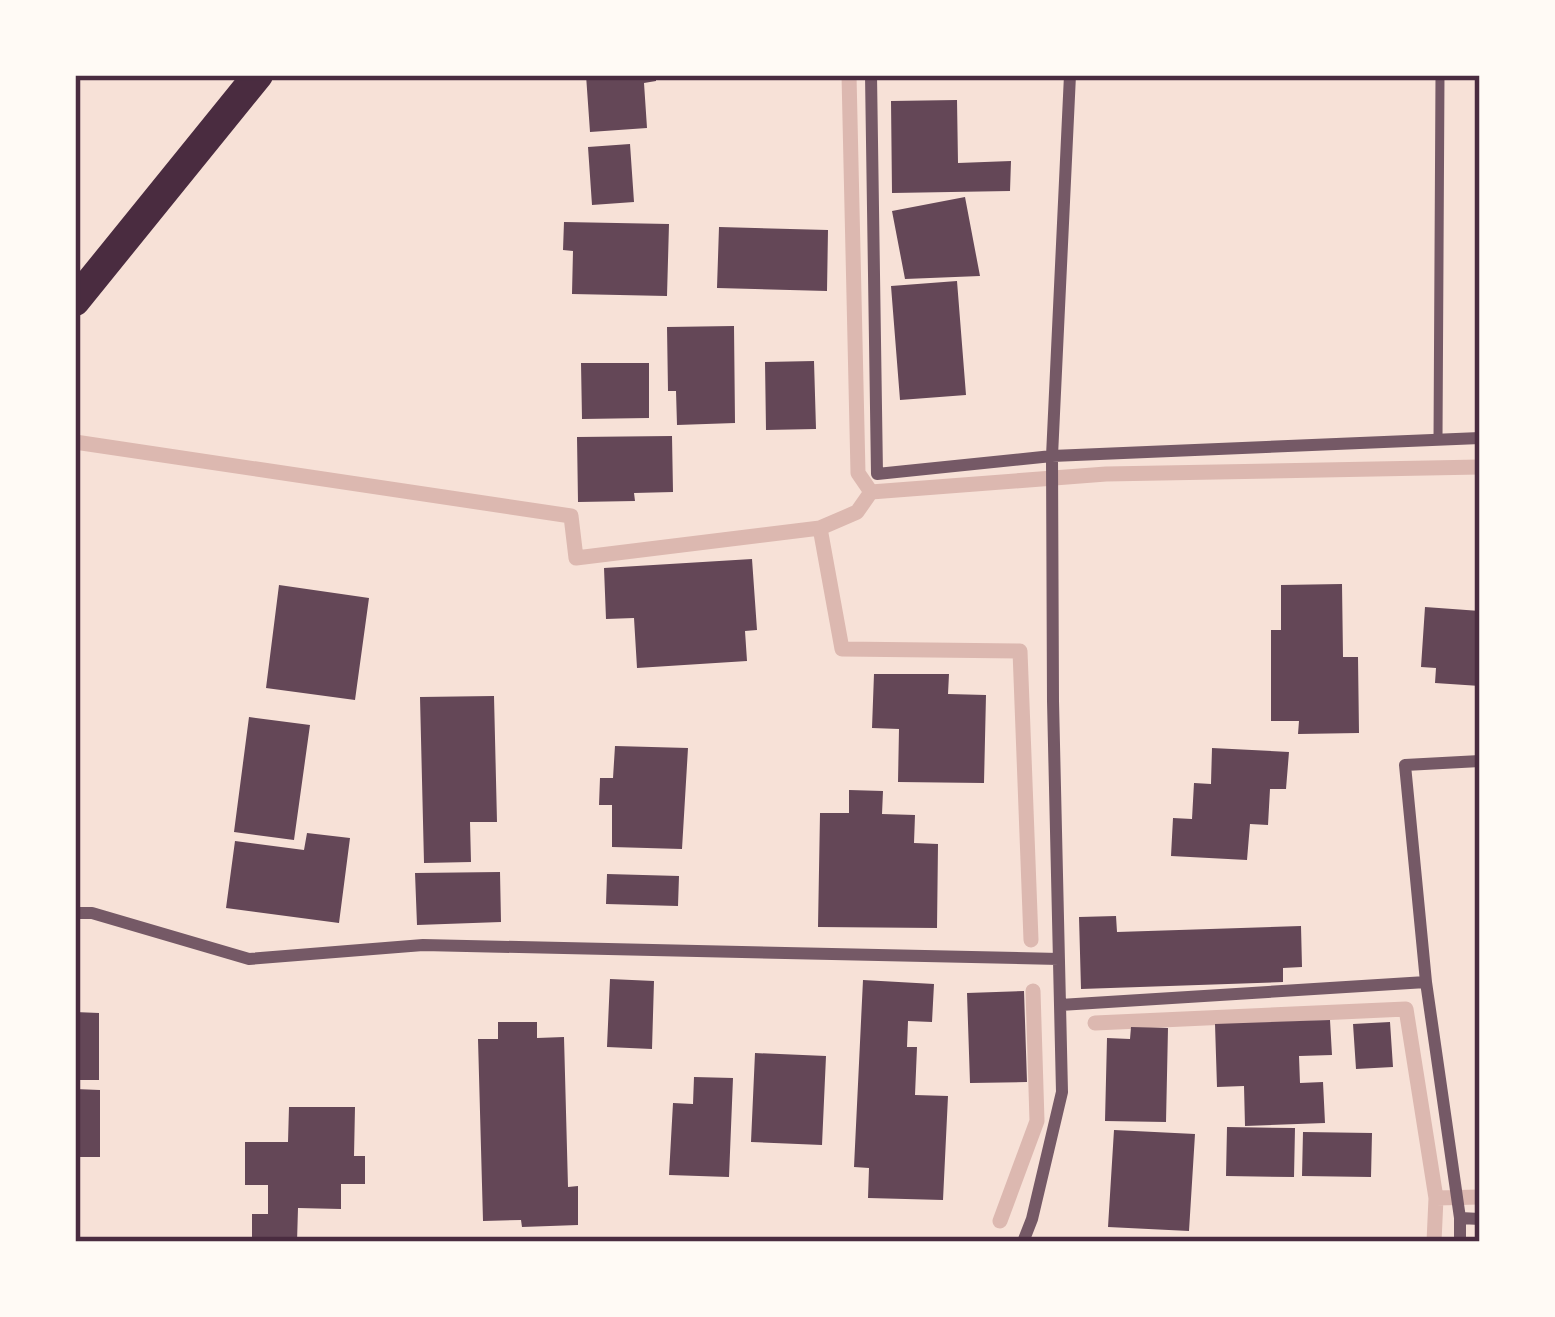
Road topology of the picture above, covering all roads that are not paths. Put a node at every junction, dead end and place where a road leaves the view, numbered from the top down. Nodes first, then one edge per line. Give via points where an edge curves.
1 (258, 75) edge
2 (871, 75) edge
3 (1070, 75) edge
4 (1440, 75) edge
5 (75, 302) edge
6 (1480, 438) edge
7 (1438, 440) junction
8 (1052, 456) junction
9 (1480, 761) edge
10 (75, 913) edge
11 (1059, 959) junction
12 (1426, 982) junction
13 (1060, 1005) junction
14 (1460, 1219) junction
15 (1480, 1220) edge
16 (1023, 1242) edge
17 (1460, 1242) edge

1 - 5 main road
2 - 8 street via 878,474
3 - 8 street
4 - 7 lane
6 - 7 street
7 - 8 street
8 - 11 street
9 - 12 street via 1405,765
10 - 11 street via 249,959 423,945
11 - 13 street
12 - 13 street
12 - 14 street
13 - 16 street via 1062,1092
14 - 15 street
14 - 17 street

